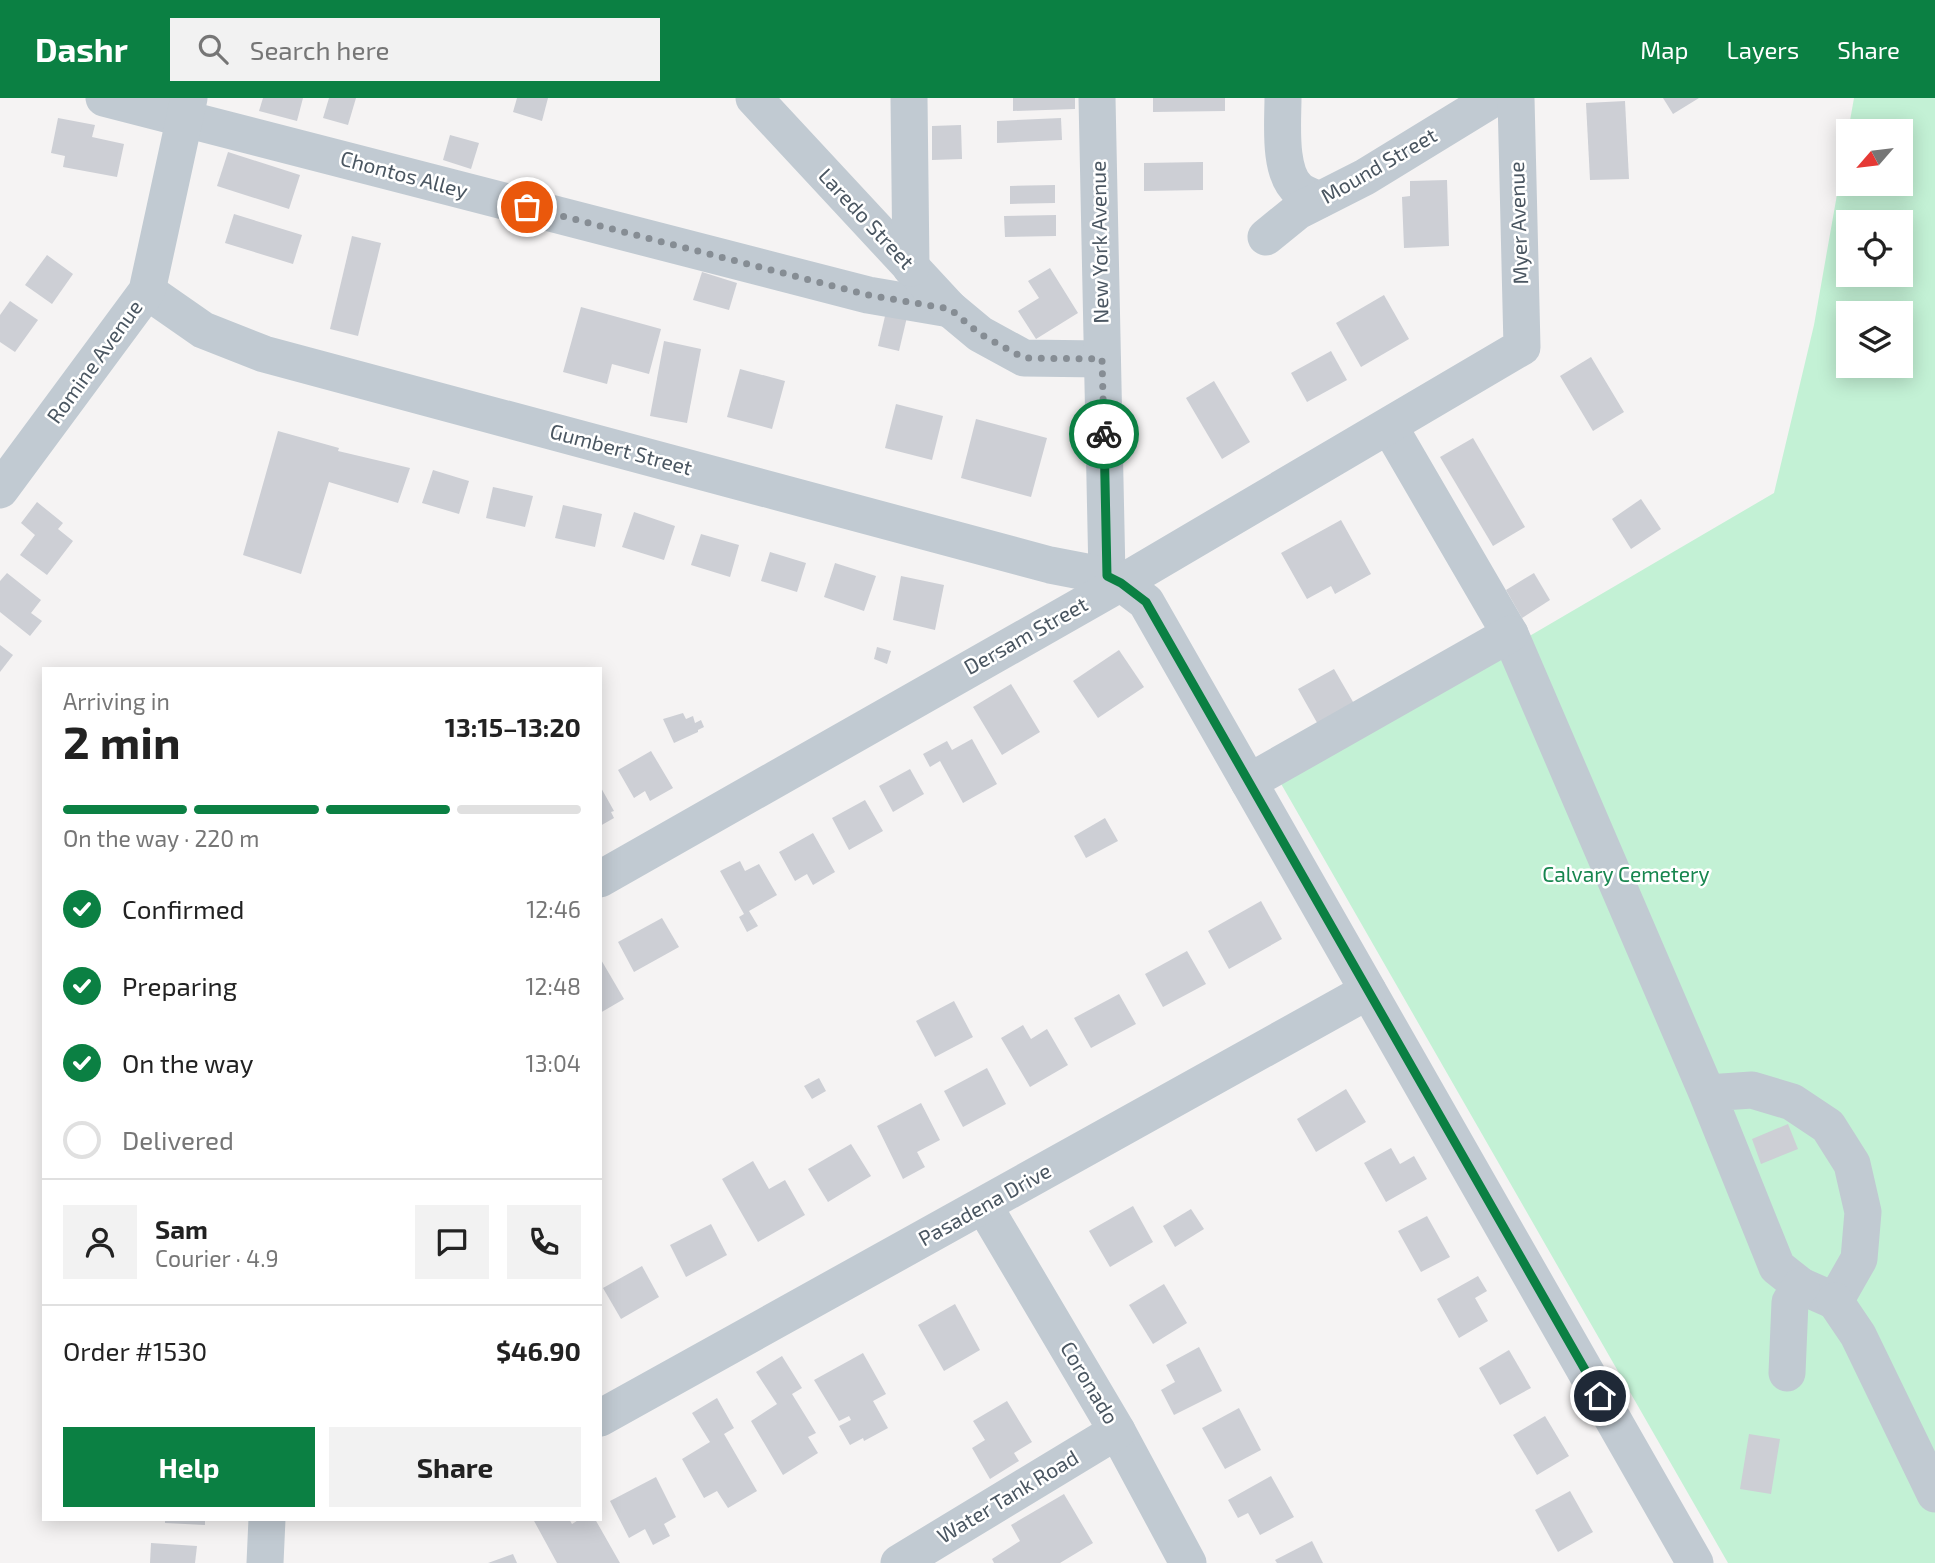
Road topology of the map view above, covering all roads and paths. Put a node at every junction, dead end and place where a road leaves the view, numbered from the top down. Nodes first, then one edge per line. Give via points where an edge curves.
1 (104, 98) edge
2 (754, 98) edge
3 (909, 98) edge
4 (1097, 98) edge
5 (1283, 98) edge
6 (1493, 98) edge
7 (1516, 98) edge
8 (187, 108) edge
9 (1319, 200) junction
10 (1266, 237) dead end
11 (911, 268) junction
12 (147, 291) junction
13 (950, 309) junction
14 (1522, 347) joint
15 (1102, 359) junction
16 (1389, 426) junction
17 (0, 490) edge
18 (1114, 579) junction
19 (1510, 634) junction
20 (1249, 782) junction
21 (602, 878) edge
22 (1368, 991) junction
23 (1707, 1093) junction
24 (984, 1206) junction
25 (1801, 1286) junction
26 (1835, 1301) junction
27 (1787, 1373) dead end
28 (602, 1417) edge
29 (1117, 1431) junction
30 (1935, 1494) edge
31 (267, 1521) edge
32 (265, 1563) edge
33 (899, 1563) edge
34 (1188, 1563) edge
35 (1695, 1563) edge

1 - 8 street, Chontos Alley
2 - 11 street, Laredo Street
3 - 11 street
4 - 15 street, New York Avenue
5 - 9 street via 1284,156 1290,177 1298,190
6 - 9 street, Mound Street
7 - 14 street, Myer Avenue
8 - 12 street, Romine Avenue
8 - 13 street, Chontos Alley via 855,292
9 - 10 street, Mound Street via 1297,211
11 - 13 street, Laredo Street
12 - 17 street, Romine Avenue
12 - 18 street, Gumbert Street via 203,330 264,354
13 - 15 street, Laredo Street via 980,334 1024,358
14 - 16 street, Dersam Street
15 - 18 street, New York Avenue
16 - 18 street, Dersam Street
16 - 19 street
18 - 20 street via 1146,602
18 - 21 street, Dersam Street
19 - 20 street
19 - 23 street
20 - 22 street
22 - 24 street, Pasadena Drive
22 - 35 street
23 - 25 street via 1777,1267
23 - 26 street via 1752,1090 1792,1102 1828,1126 1852,1164 1863,1212 1859,1259
24 - 28 street, Pasadena Drive
24 - 29 street, Coronado
25 - 26 street
25 - 27 street via 1790,1302
26 - 30 street via 1858,1335
29 - 33 street, Water Tank Road
29 - 34 street, Coronado
31 - 32 street

